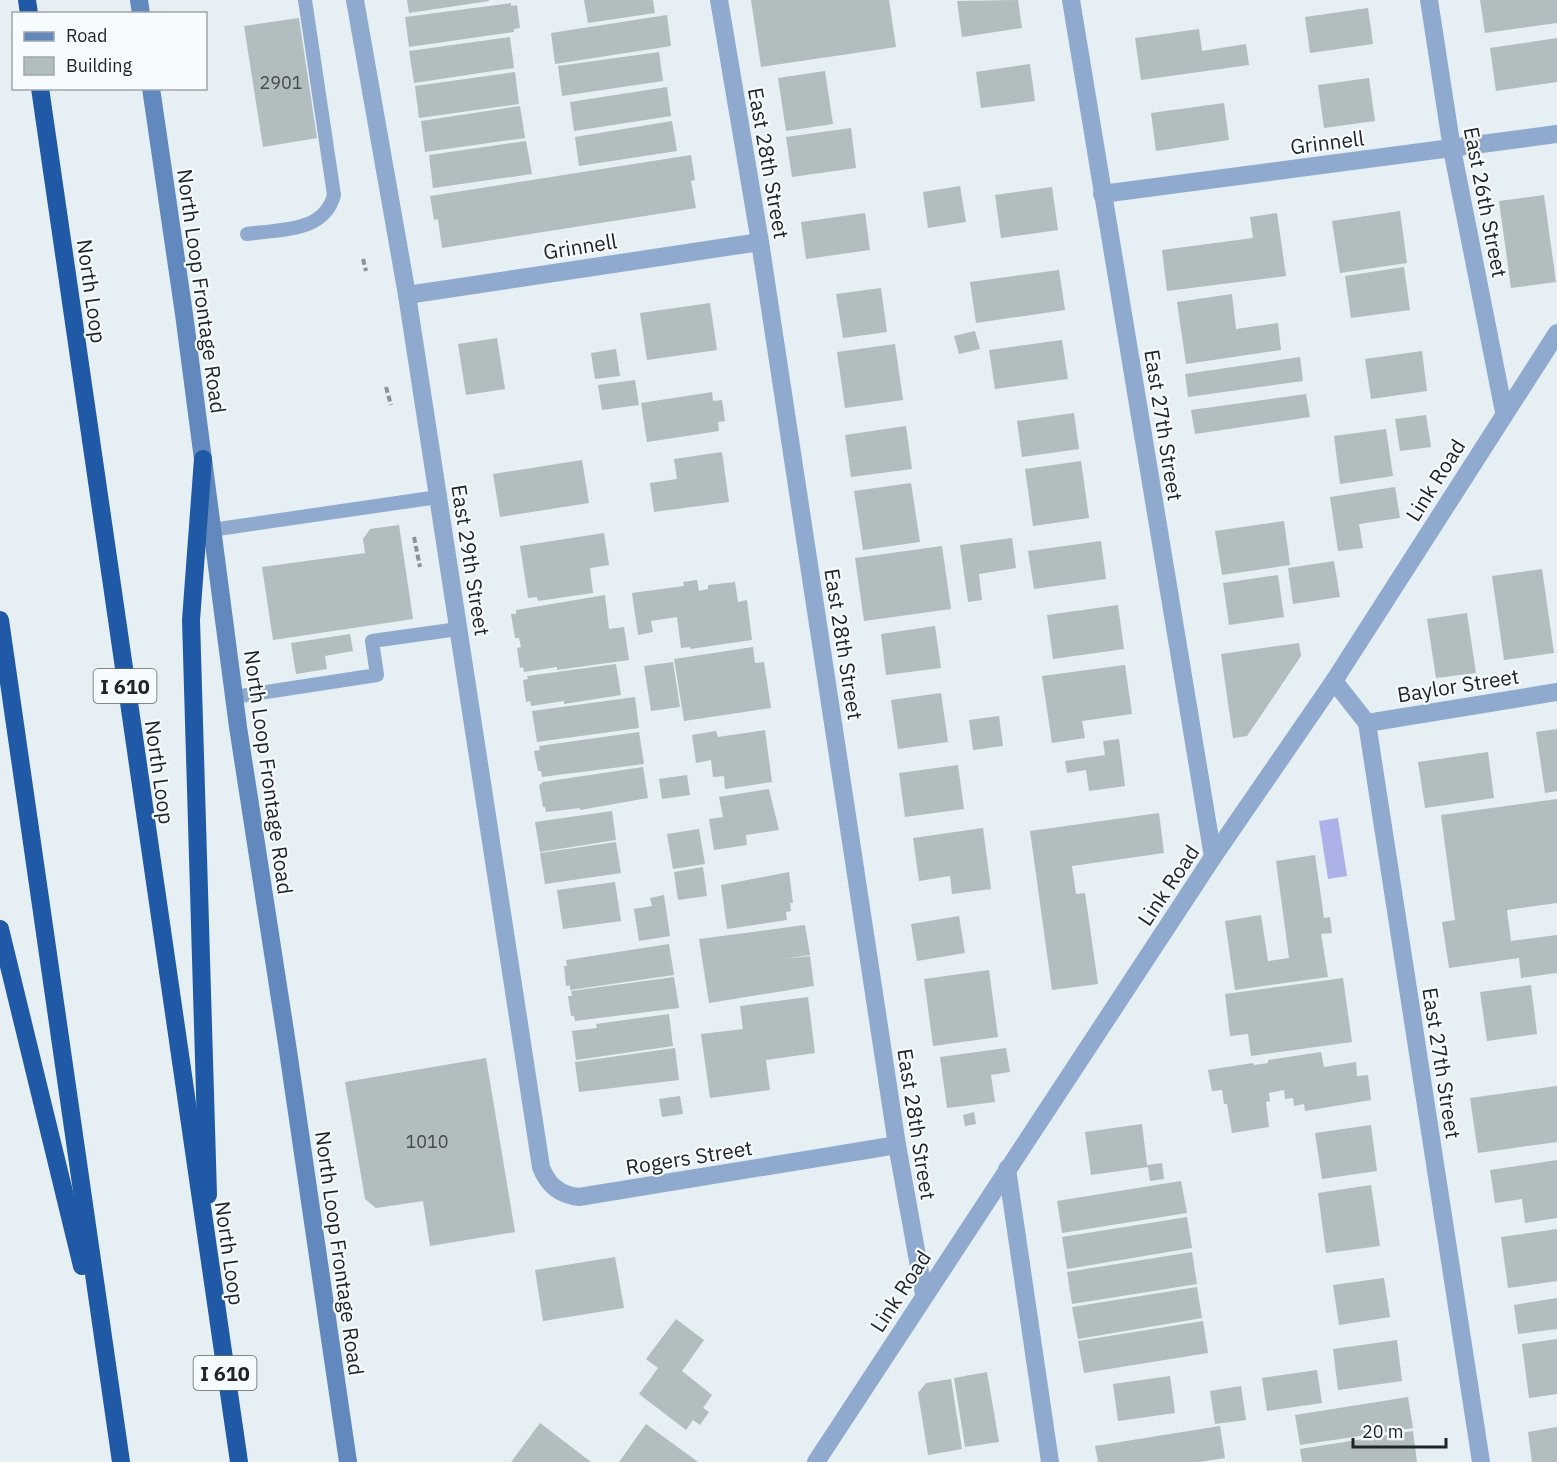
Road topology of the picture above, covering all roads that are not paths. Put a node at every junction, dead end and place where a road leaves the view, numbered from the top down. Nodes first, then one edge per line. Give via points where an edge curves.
1 (305, 0) edge
2 (355, 0) edge
3 (719, 0) edge
4 (1071, 0) edge
5 (1429, 0) edge
6 (40, 90) edge
7 (151, 90) edge
8 (1557, 134) edge
9 (1452, 149) junction
10 (1102, 194) junction
11 (247, 234) dead end
12 (760, 242) junction
13 (407, 295) junction
14 (1557, 333) edge
15 (1504, 412) junction
16 (203, 459) junction
17 (438, 497) junction
18 (212, 530) junction
19 (0, 620) edge
20 (458, 628) junction
21 (1334, 681) junction
22 (1557, 692) edge
23 (234, 697) junction
24 (1367, 723) junction
25 (1213, 857) junction
26 (0, 929) edge
27 (535, 1128) joint
28 (897, 1145) junction
29 (1007, 1169) junction
30 (211, 1284) junction
31 (924, 1294) junction
32 (108, 1370) junction
33 (122, 1462) edge
34 (239, 1462) edge
35 (348, 1462) edge
36 (816, 1462) edge
37 (1050, 1462) edge
38 (1481, 1462) edge

1 - 11 lane via 334,195 326,214 312,225
2 - 13 street, East 29th Street
3 - 12 street, East 28th Street
4 - 10 street, East 27th Street
5 - 9 street, East 26th Street
6 - 30 highway, North Loop / I 610
7 - 16 main road, North Loop Frontage Road
8 - 9 street, Grinnell
9 - 10 street, Grinnell
9 - 15 street, East 26th Street
10 - 25 street, East 27th Street
12 - 13 street, Grinnell
12 - 28 street, East 28th Street
13 - 17 street, East 29th Street
14 - 15 street, Link Road
15 - 21 street, Link Road
16 - 18 main road, North Loop Frontage Road
16 - 30 highway via 191,620
17 - 18 lane
17 - 20 street, East 29th Street
18 - 23 main road, North Loop Frontage Road
19 - 32 highway
20 - 23 lane via 372,641 377,675
20 - 27 street, East 29th Street
21 - 24 street, East 27th Street
21 - 25 street, Link Road
22 - 24 street, Baylor Street
23 - 35 main road, North Loop Frontage Road
24 - 38 street, East 27th Street
25 - 29 street, Link Road
26 - 32 highway
27 - 28 street, Rogers Street via 545,1177 559,1192 579,1197
28 - 31 street, East 28th Street
29 - 31 street, Link Road
29 - 37 street
30 - 34 highway, North Loop / I 610
31 - 36 street, Link Road
32 - 33 highway

